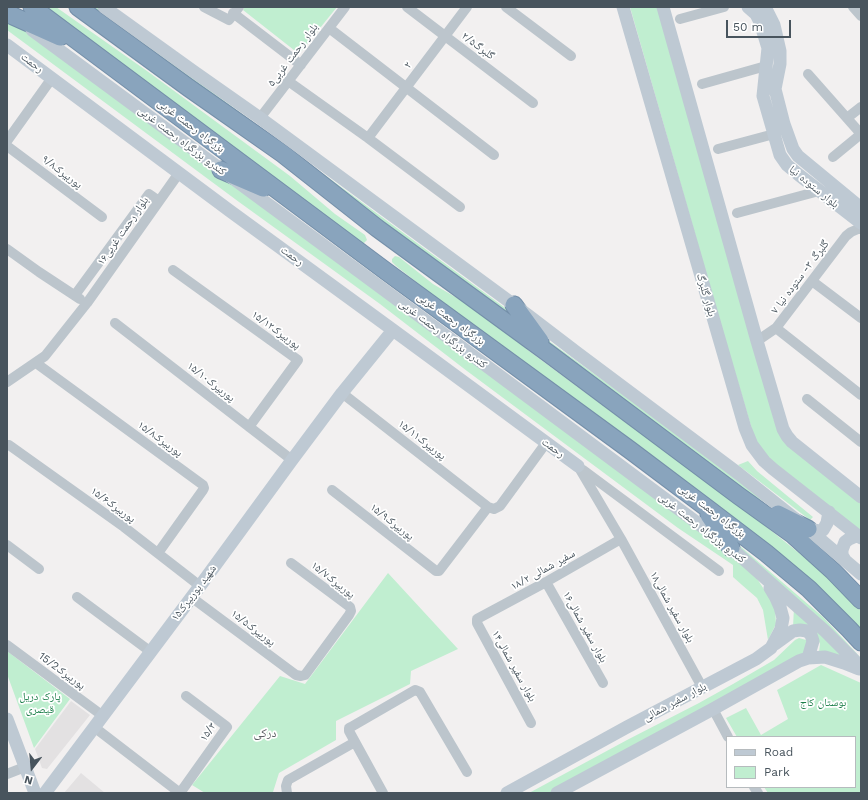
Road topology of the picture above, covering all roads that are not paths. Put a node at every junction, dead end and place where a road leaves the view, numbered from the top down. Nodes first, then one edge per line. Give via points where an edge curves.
1 (32, 7) edge
2 (78, 7) edge
3 (104, 7) edge
4 (204, 7) edge
5 (344, 7) edge
6 (407, 7) edge
7 (467, 7) edge
8 (506, 7) edge
9 (623, 7) edge
10 (663, 7) edge
11 (724, 7) edge
12 (748, 7) edge
13 (765, 7) edge
14 (853, 7) edge
15 (234, 13) edge
16 (10, 14) edge
17 (861, 16) edge
18 (680, 19) dead end
19 (329, 28) junction
20 (445, 36) junction
21 (7, 44) edge
22 (88, 49) junction
23 (571, 56) dead end
24 (301, 65) junction
25 (766, 66) junction
26 (808, 74) dead end
27 (52, 78) junction
28 (288, 81) junction
29 (702, 84) dead end
30 (406, 88) junction
31 (533, 103) dead end
32 (861, 107) edge
33 (260, 118) junction
34 (847, 118) junction
35 (774, 134) junction
36 (368, 138) junction
37 (7, 141) edge
38 (7, 146) edge
39 (718, 149) dead end
40 (494, 155) dead end
41 (833, 157) dead end
42 (221, 170) junction
43 (180, 173) junction
44 (819, 191) junction
45 (288, 198) junction
46 (159, 201) junction
47 (460, 207) dead end
48 (861, 208) edge
49 (737, 213) dead end
50 (102, 217) dead end
51 (861, 223) edge
52 (377, 228) junction
53 (861, 229) edge
54 (7, 249) edge
55 (405, 249) junction
56 (362, 253) junction
57 (173, 270) dead end
58 (387, 272) junction
59 (812, 281) junction
60 (74, 295) junction
61 (87, 303) junction
62 (514, 305) junction
63 (861, 318) edge
64 (115, 324) dead end
65 (776, 328) junction
66 (392, 330) junction
67 (757, 341) junction
68 (548, 353) junction
69 (36, 363) junction
70 (9, 377) edge
71 (342, 393) junction
72 (861, 395) edge
73 (807, 399) dead end
74 (249, 427) junction
75 (861, 442) edge
76 (546, 443) junction
77 (9, 445) dead end
78 (292, 460) junction
79 (578, 466) junction
80 (332, 490) dead end
81 (739, 496) junction
82 (861, 497) edge
83 (701, 503) junction
84 (488, 507) junction
85 (829, 512) junction
86 (808, 529) junction
87 (859, 536) edge
88 (621, 539) junction
89 (7, 545) edge
90 (731, 548) junction
91 (158, 553) junction
92 (845, 560) junction
93 (291, 563) dead end
94 (39, 569) dead end
95 (719, 571) dead end
96 (861, 574) edge
97 (761, 575) junction
98 (546, 582) junction
99 (200, 586) junction
100 (77, 597) dead end
101 (191, 597) junction
102 (861, 600) edge
103 (476, 621) joint
104 (861, 642) edge
105 (7, 645) edge
106 (771, 648) junction
107 (151, 652) junction
108 (808, 658) junction
109 (861, 667) edge
110 (861, 670) edge
111 (301, 676) joint
112 (603, 683) dead end
113 (702, 687) junction
114 (186, 696) dead end
115 (714, 709) junction
116 (103, 716) junction
117 (7, 719) edge
118 (531, 722) dead end
119 (94, 728) junction
120 (728, 736) edge
121 (355, 742) junction
122 (11, 743) edge
123 (25, 767) junction
124 (467, 772) dead end
125 (7, 774) edge
126 (573, 789) edge
127 (35, 793) edge
128 (45, 793) edge
129 (180, 793) edge
130 (287, 793) edge
131 (383, 793) edge
132 (507, 793) edge
133 (557, 793) edge

1 - 22 highway, بزرگراه رحمت غربی
2 - 52 highway via 282,154
3 - 33 street
4 - 15 street
5 - 19 street, بلوار رحمت غربی۵
6 - 20 street, گلبرگ۲/۵
7 - 20 street, ۲
8 - 23 street
9 - 85 street, بلوار گلبرگ via 747,434 764,461
10 - 67 street
11 - 18 street
12 - 25 street, بلوار ستوده نیا via 756,14 764,34 768,48
13 - 48 street, بلوار ستوده نیا via 774,24 780,51 775,89 792,149
14 - 17 street
15 - 24 street
16 - 22 highway
16 - 42 street, کندرو بزرگراه رحمت غربی
19 - 24 street, بلوار رحمت غربی۵
19 - 30 street
20 - 30 street, ۲
20 - 31 street, گلبرگ۲/۵
21 - 27 street, رحمت
22 - 45 highway, بزرگراه رحمت غربی
24 - 28 street, بلوار رحمت غربی۵
25 - 29 street
25 - 35 street, بلوار ستوده نیا via 763,96
26 - 34 street
27 - 37 street
27 - 43 street, رحمت
28 - 33 street, بلوار رحمت غربی۵
28 - 36 street
30 - 36 street, ۲
30 - 40 street
32 - 34 street
33 - 62 street
34 - 41 street via 861,134
35 - 39 street
35 - 44 street, بلوار ستوده نیا via 780,155 787,165
36 - 47 street
38 - 50 street, پوربیرک۹/۸
42 - 45 highway
42 - 90 street, کندرو بزرگراه رحمت غربی
43 - 46 street, بلوار رحمت غربی۱۶
43 - 66 street, رحمت
44 - 49 street
44 - 51 street, بلوار ستوده نیا
45 - 56 highway, بزرگراه رحمت غربی
46 - 60 street via 149,194
46 - 61 street, بلوار رحمت غربی۱۶
52 - 55 highway
52 - 56 highway via 380,238 376,248
53 - 59 street, گلبرگ ۳- ستوده نیا ۷ via 846,236
54 - 60 street
55 - 58 highway via 390,256 386,266
55 - 68 highway
56 - 58 highway, بزرگراه رحمت غربی
57 - 74 street, پوربیرک۱۵/۱۲ via 298,360
58 - 83 highway, بزرگراه رحمت غربی
59 - 63 street
59 - 65 street, گلبرگ ۳- ستوده نیا ۷
60 - 61 street
61 - 69 street, بلوار رحمت غربی۱۶ via 45,356
62 - 68 highway
62 - 86 street
64 - 74 street, پوربیرک۱۵/۱۰
65 - 67 street, گلبرگ ۳- ستوده نیا ۷
65 - 72 street
66 - 71 street, شهید پوربیرک۱۵
66 - 76 street, رحمت
67 - 82 street via 787,436
68 - 81 highway
69 - 70 street, بلوار رحمت غربی۱۶
69 - 91 street, پوربیرک۱۵/۸ via 203,485 203,490
71 - 78 street, شهید پوربیرک۱۵
71 - 84 street, پوربیرک۱۵/۱۱
73 - 75 street
74 - 78 street, پوربیرک۱۵/۱۰
76 - 79 street, رحمت
76 - 84 street via 500,506 494,509
77 - 91 street, پوربیرک۱۵/۶
78 - 99 street, شهید پوربیرک۱۵
79 - 88 street, بلوار سفیر شمالی۱۸
79 - 95 street
80 - 84 street, پوربیرک۱۵/۹ via 436,571 439,571
81 - 86 highway
81 - 102 highway via 792,534
83 - 90 highway
83 - 104 highway, بزرگراه رحمت غربی via 809,589
85 - 86 street via 823,530
85 - 87 street, بلوار گلبرگ
86 - 92 street
87 - 92 street via 845,542 842,555
88 - 98 street, سفیر شمالی ۱۸/۲
88 - 113 street, بلوار سفیر شمالی۱۸
89 - 94 street
90 - 97 street, کندرو بزرگراه رحمت غربی
91 - 99 street, پوربیرک۱۵/۶
92 - 96 street
93 - 111 street, پوربیرک۱۵/۷ via 350,607 351,611 305,675
97 - 106 street, بلوار سفیر شمالی via 776,598 783,618 781,629
97 - 109 street, کندرو بزرگراه رحمت غربی via 825,631
98 - 103 street, سفیر شمالی ۱۸/۲
98 - 112 street, بلوار سفیر شمالی۱۶
99 - 101 street, شهید پوربیرک۱۵
100 - 107 street
101 - 107 street, شهید پوربیرک۱۵
101 - 111 street, پوربیرک۱۵/۵ via 296,675
103 - 118 street, بلوار سفیر شمالی۱۴
105 - 116 street, پوربیرک15/2
106 - 108 street via 793,630 807,631 813,641
106 - 113 street, بلوار سفیر شمالی via 756,659
107 - 116 street, شهید پوربیرک۱۵
108 - 110 street via 824,657
108 - 115 street via 798,661
113 - 132 street, بلوار سفیر شمالی
114 - 129 street, ۱۵/۳ via 227,727
115 - 120 street
115 - 126 street
116 - 119 street, شهید پوربیرک۱۵
117 - 122 street
119 - 128 street, شهید پوربیرک۱۵
119 - 129 street
121 - 124 street via 349,728 415,690 420,692
121 - 130 street via 288,780
121 - 131 street
122 - 123 street
123 - 125 street
123 - 127 street
126 - 133 street

